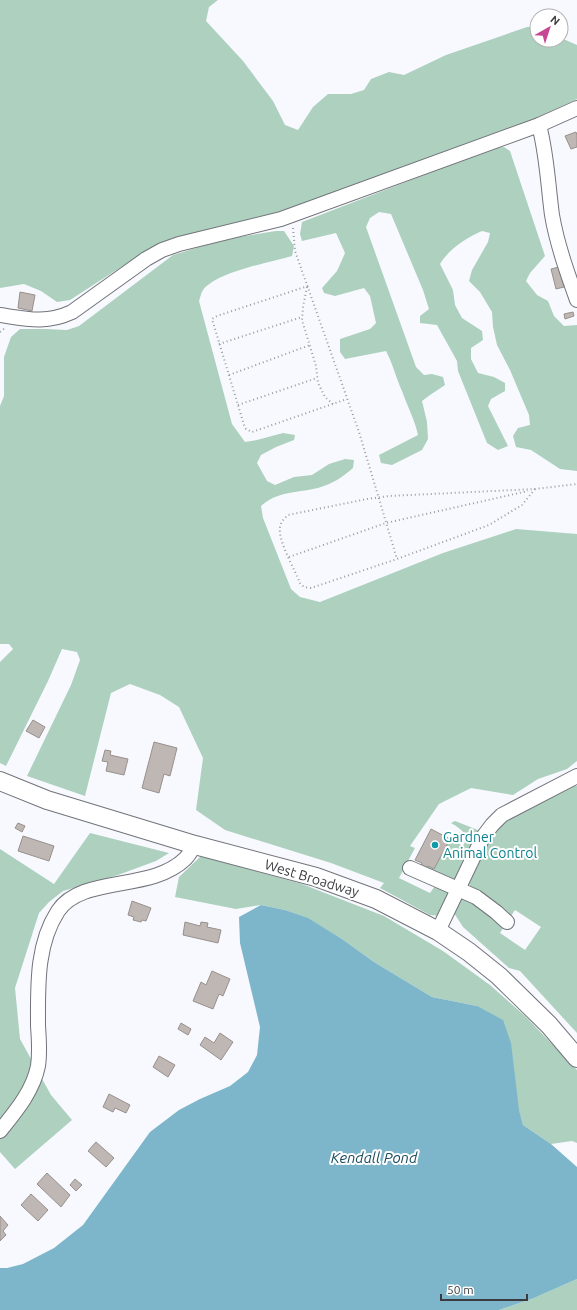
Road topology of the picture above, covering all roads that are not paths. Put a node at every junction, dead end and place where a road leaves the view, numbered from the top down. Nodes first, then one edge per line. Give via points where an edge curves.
1 (577, 108) edge
2 (538, 125) junction
3 (577, 298) edge
4 (0, 315) edge
5 (577, 776) edge
6 (0, 781) edge
7 (195, 845) junction
8 (410, 868) dead end
9 (458, 890) junction
10 (507, 922) dead end
11 (438, 931) junction
12 (577, 1058) edge
13 (0, 1130) edge

1 - 2 street
2 - 3 street via 545,151 557,241
2 - 4 street via 291,215 162,250 64,316 41,320
5 - 9 street via 502,815 483,837
6 - 7 main road, West Broadway via 47,800
7 - 11 main road, West Broadway via 316,877 376,899
7 - 13 street via 185,859 163,873 80,893 58,911 44,946 39,975 38,1065 28,1094
8 - 9 street
9 - 10 street via 483,902
9 - 11 street
11 - 12 main road, West Broadway via 499,976 549,1025

